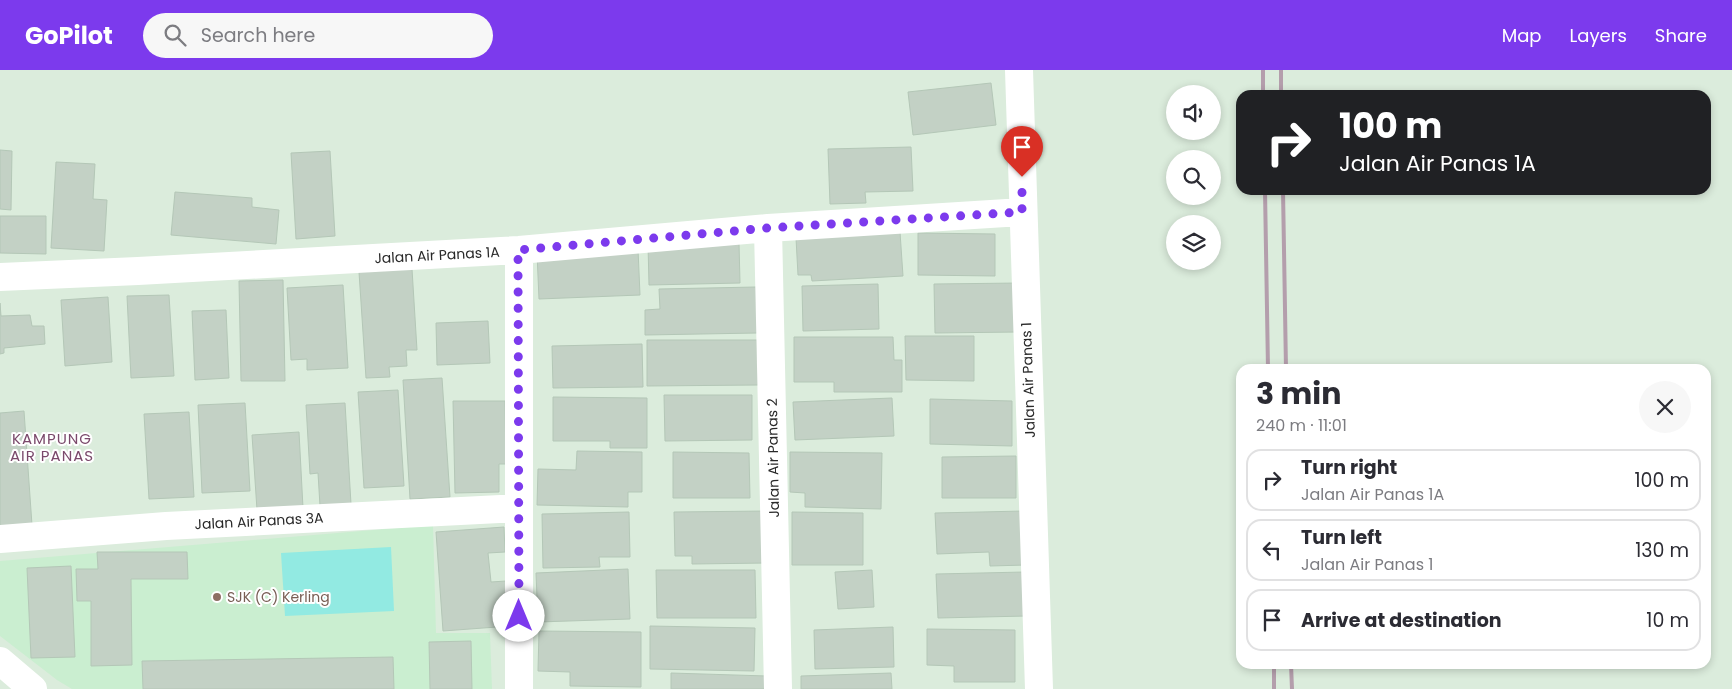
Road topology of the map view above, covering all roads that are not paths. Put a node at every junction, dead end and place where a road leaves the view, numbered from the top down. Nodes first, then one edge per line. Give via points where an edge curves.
1 (1019, 70) edge
2 (1022, 212) junction
3 (768, 228) junction
4 (518, 250) junction
5 (0, 277) edge
6 (519, 508) junction
7 (0, 539) edge
8 (0, 661) edge
9 (33, 689) edge
10 (518, 689) edge
11 (778, 689) edge
12 (1039, 689) edge

1 - 2 street, Jalan Air Panas 1
2 - 3 street, Jalan Air Panas 1A
2 - 12 street, Jalan Air Panas 1
3 - 4 street, Jalan Air Panas 1A
3 - 11 street, Jalan Air Panas 2
4 - 5 street, Jalan Air Panas 1A
4 - 6 street
6 - 7 street, Jalan Air Panas 3A via 166,526
6 - 10 street
8 - 9 street

